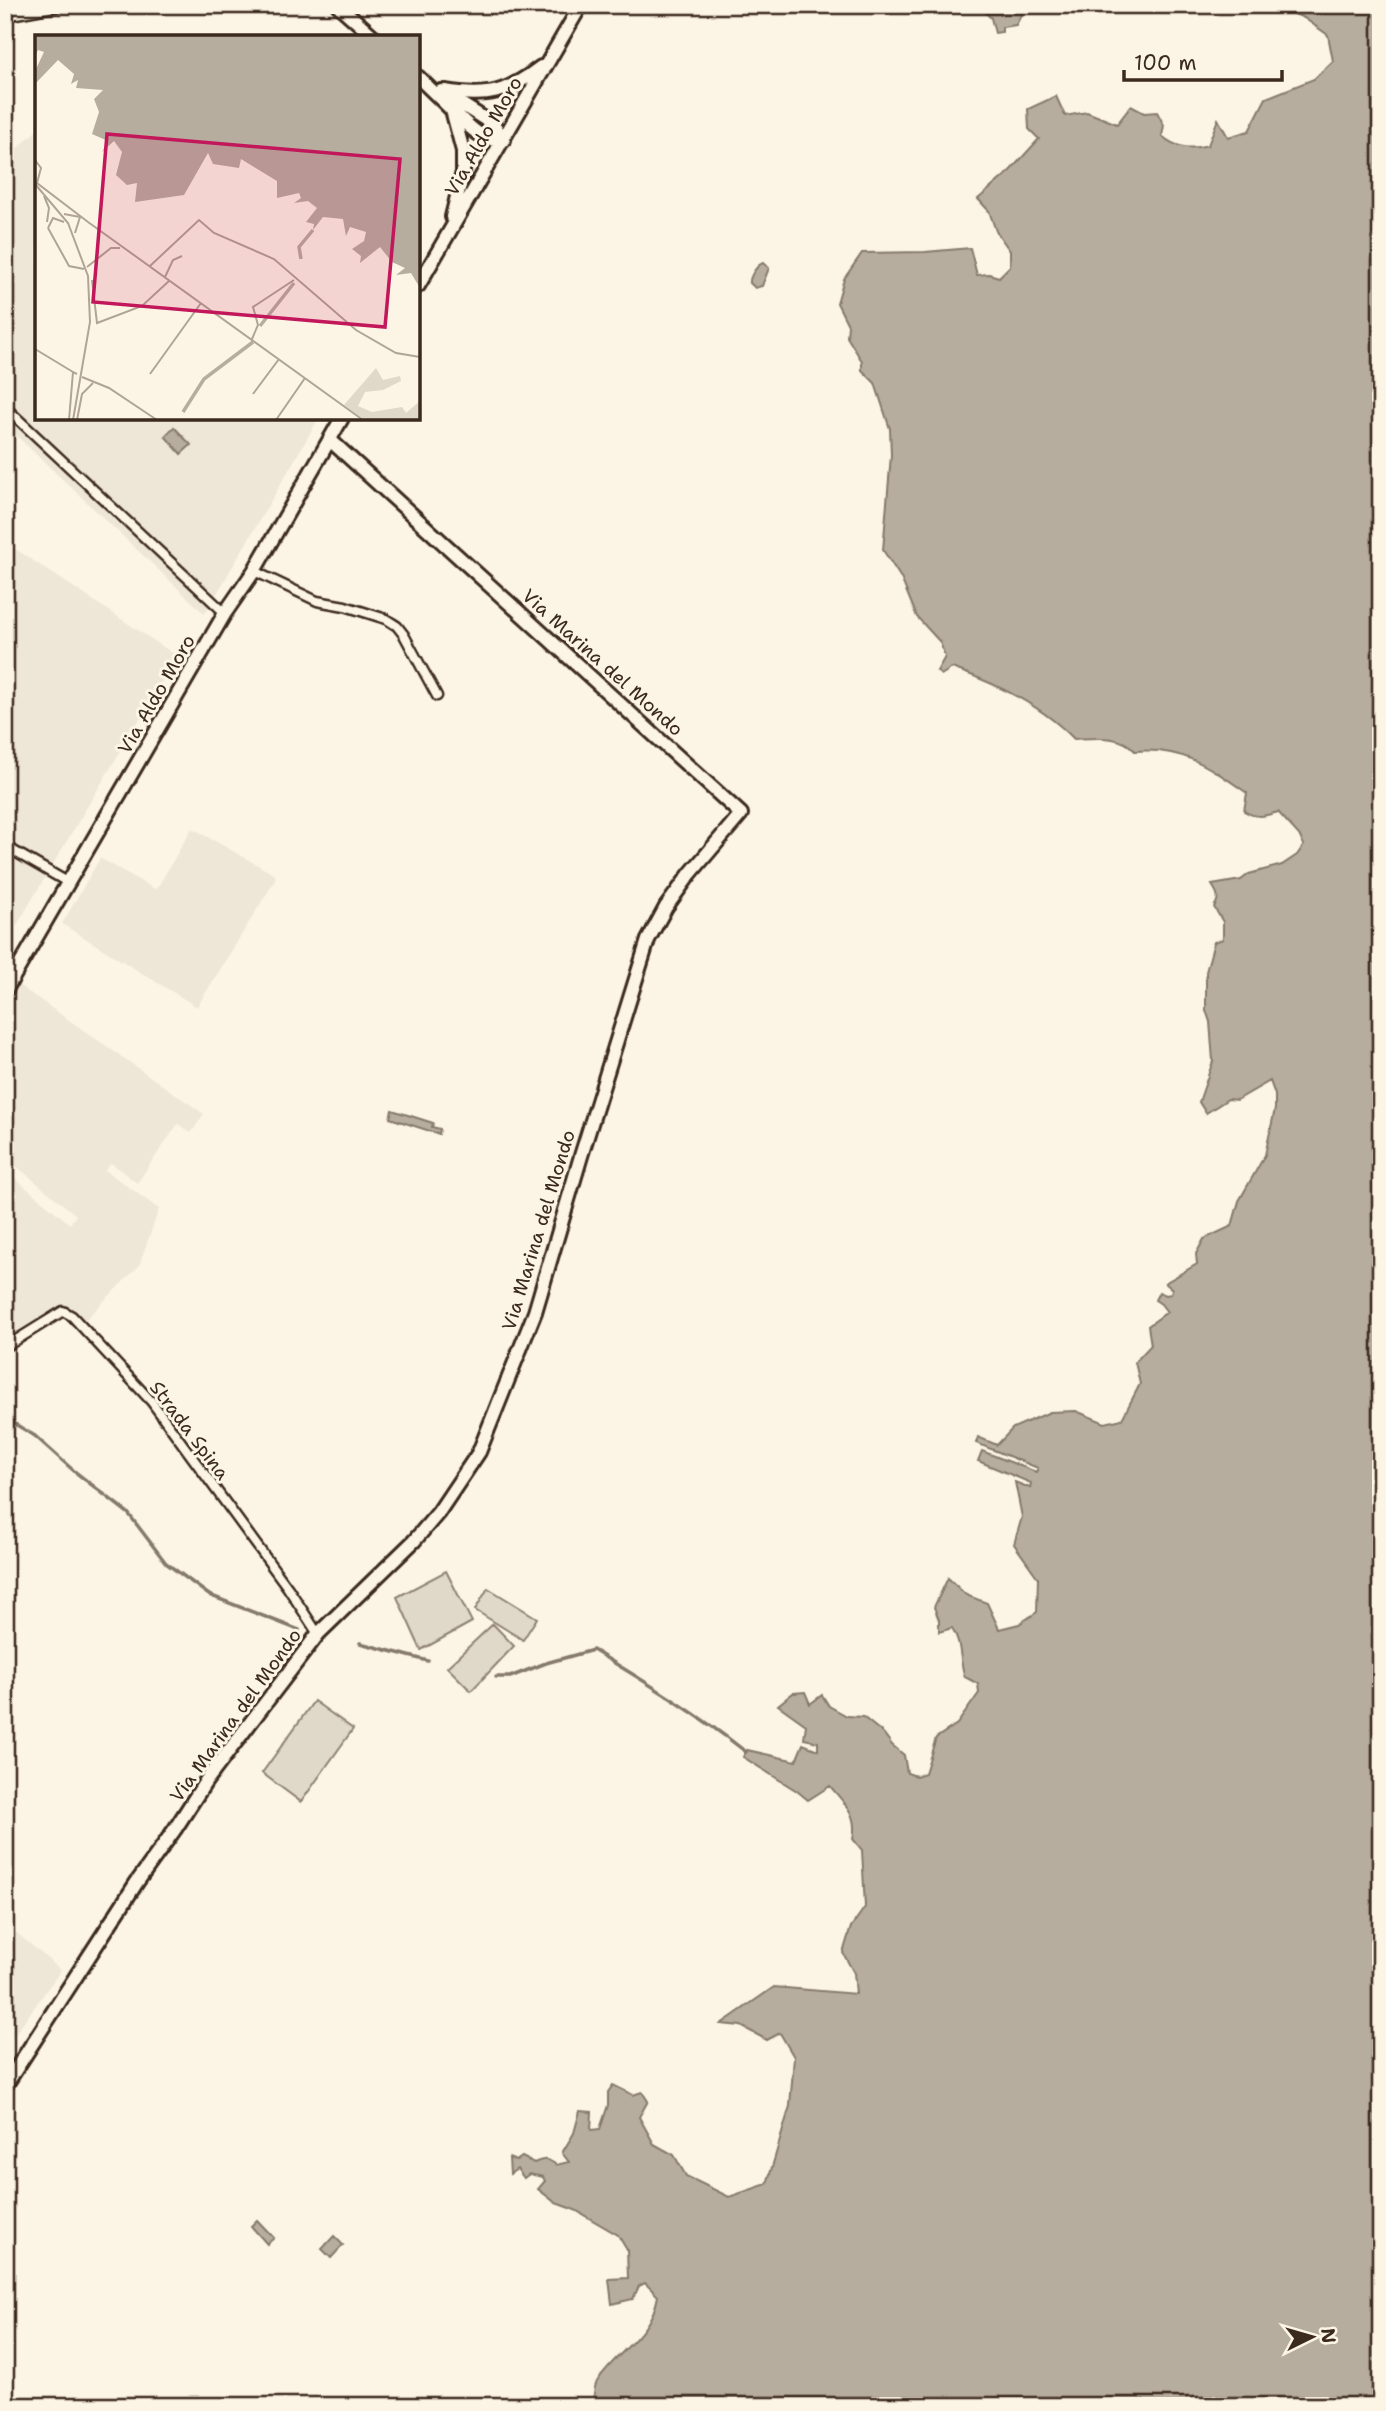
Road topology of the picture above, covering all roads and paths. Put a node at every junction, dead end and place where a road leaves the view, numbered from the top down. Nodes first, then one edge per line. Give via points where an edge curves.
1 (65, 5) edge
2 (338, 5) edge
3 (581, 5) edge
4 (5, 16) edge
5 (372, 35) edge
6 (547, 62) junction
7 (420, 77) edge
8 (420, 78) edge
9 (441, 91) junction
10 (452, 110) junction
11 (503, 141) junction
12 (446, 237) junction
13 (420, 282) edge
14 (5, 407) edge
15 (341, 420) edge
16 (330, 440) junction
17 (254, 571) junction
18 (225, 613) junction
19 (437, 696) dead end
20 (5, 846) edge
21 (69, 883) junction
22 (5, 991) edge
23 (5, 1347) edge
24 (318, 1634) junction
25 (5, 2086) edge

1 - 4 street
2 - 5 street
3 - 6 street, Via Aldo Moro
6 - 9 street via 496,94
6 - 11 street, Via Aldo Moro
7 - 9 street
8 - 10 street
9 - 11 street via 494,125
10 - 11 street via 479,136
10 - 12 street via 463,151 463,172
11 - 12 street, Via Aldo Moro
12 - 13 street, Via Aldo Moro
14 - 18 street
15 - 16 street, Via Aldo Moro
16 - 17 street, Via Aldo Moro
16 - 24 street, Via Marina del Mondo via 741,814 690,874 648,940 536,1312 480,1452 414,1541
17 - 18 street, Via Aldo Moro
17 - 19 street via 317,601 345,606 397,626
18 - 21 street, Via Aldo Moro
20 - 21 street
21 - 22 street, Via Aldo Moro
23 - 24 street, Strada Spina via 52,1316 63,1311 72,1316 151,1401
24 - 25 street, Via Marina del Mondo via 206,1781

